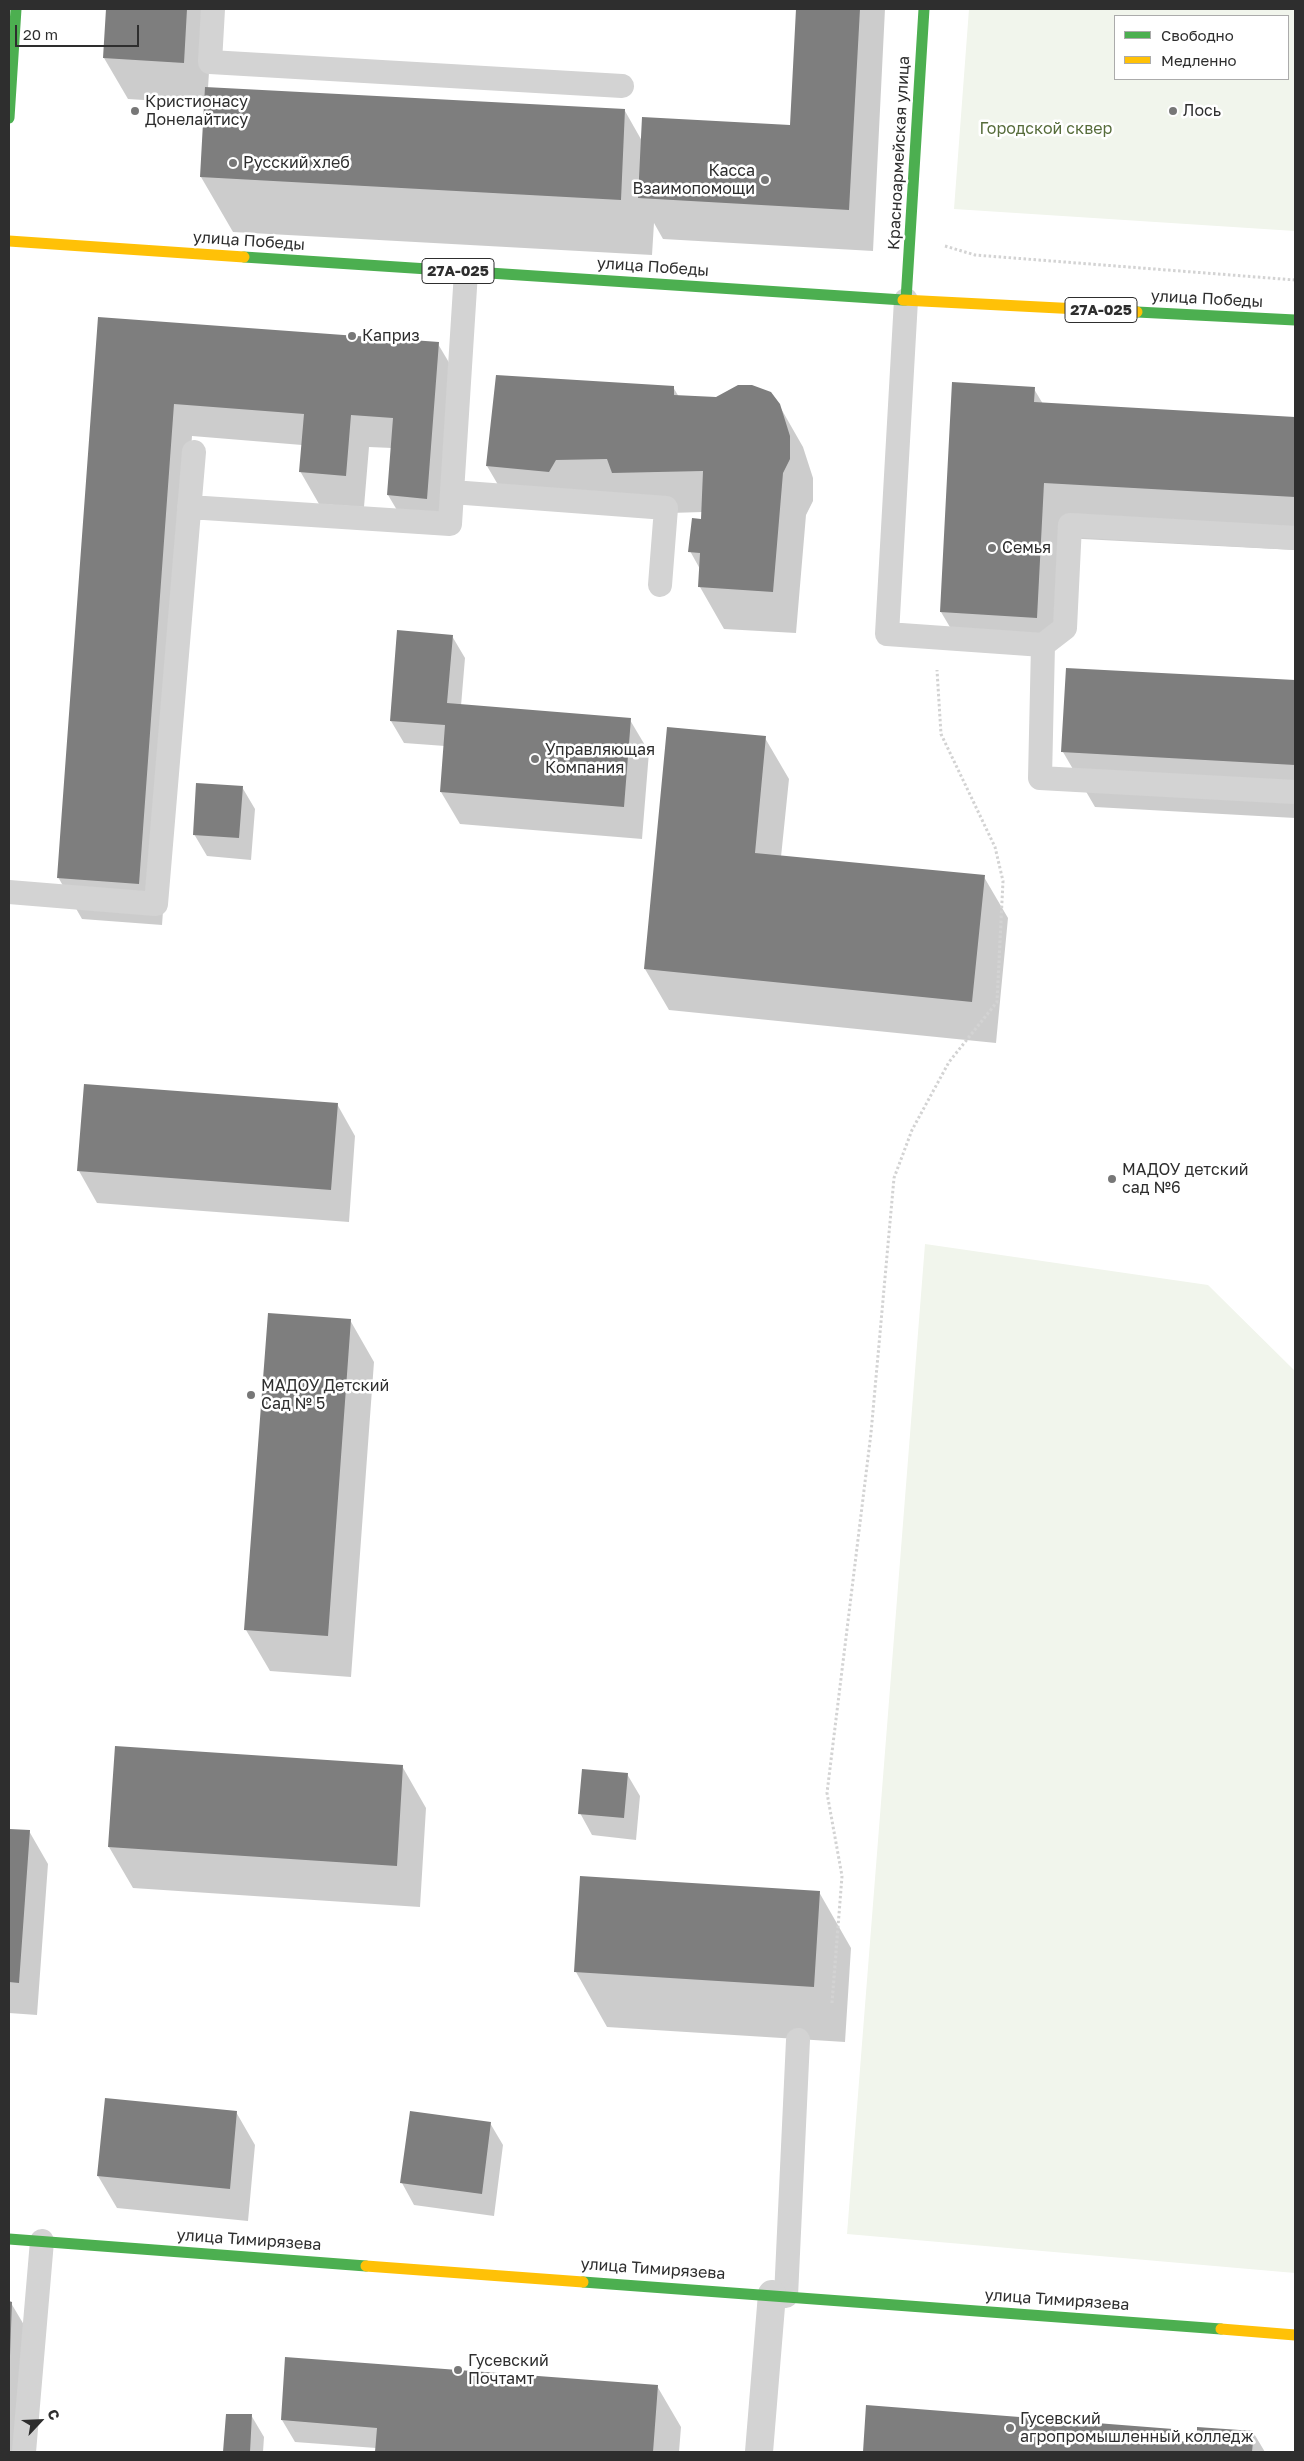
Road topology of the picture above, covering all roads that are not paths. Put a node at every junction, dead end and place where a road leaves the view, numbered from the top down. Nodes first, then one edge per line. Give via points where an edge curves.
1 (16, 9) edge
2 (213, 9) edge
3 (924, 9) edge
4 (11, 49) edge
5 (622, 86) dead end
6 (9, 118) edge
7 (9, 241) edge
8 (466, 272) junction
9 (906, 300) junction
10 (1295, 320) edge
11 (194, 452) dead end
12 (452, 492) junction
13 (189, 507) junction
14 (1295, 538) edge
15 (660, 585) dead end
16 (1043, 645) junction
17 (1295, 792) edge
18 (9, 892) edge
19 (798, 2040) dead end
20 (9, 2239) edge
21 (42, 2241) junction
22 (779, 2295) junction
23 (1295, 2335) edge
24 (24, 2452) edge
25 (759, 2452) edge

1 - 4 street
2 - 5 lane via 210,62
3 - 9 street, Красноармейская улица
4 - 6 street
7 - 8 street, улица Победы / 27А-025
8 - 9 street, улица Победы / 27А-025
8 - 12 lane
9 - 10 street, улица Победы / 27А-025
9 - 16 lane via 887,634
11 - 13 lane
12 - 13 lane via 450,524
12 - 15 lane via 666,508
13 - 18 lane via 156,904
14 - 16 lane via 1070,525 1065,628
16 - 17 lane via 1040,778
19 - 22 lane
20 - 21 street, улица Тимирязева
21 - 22 street, улица Тимирязева
21 - 24 lane
22 - 23 street, улица Тимирязева
22 - 25 street

